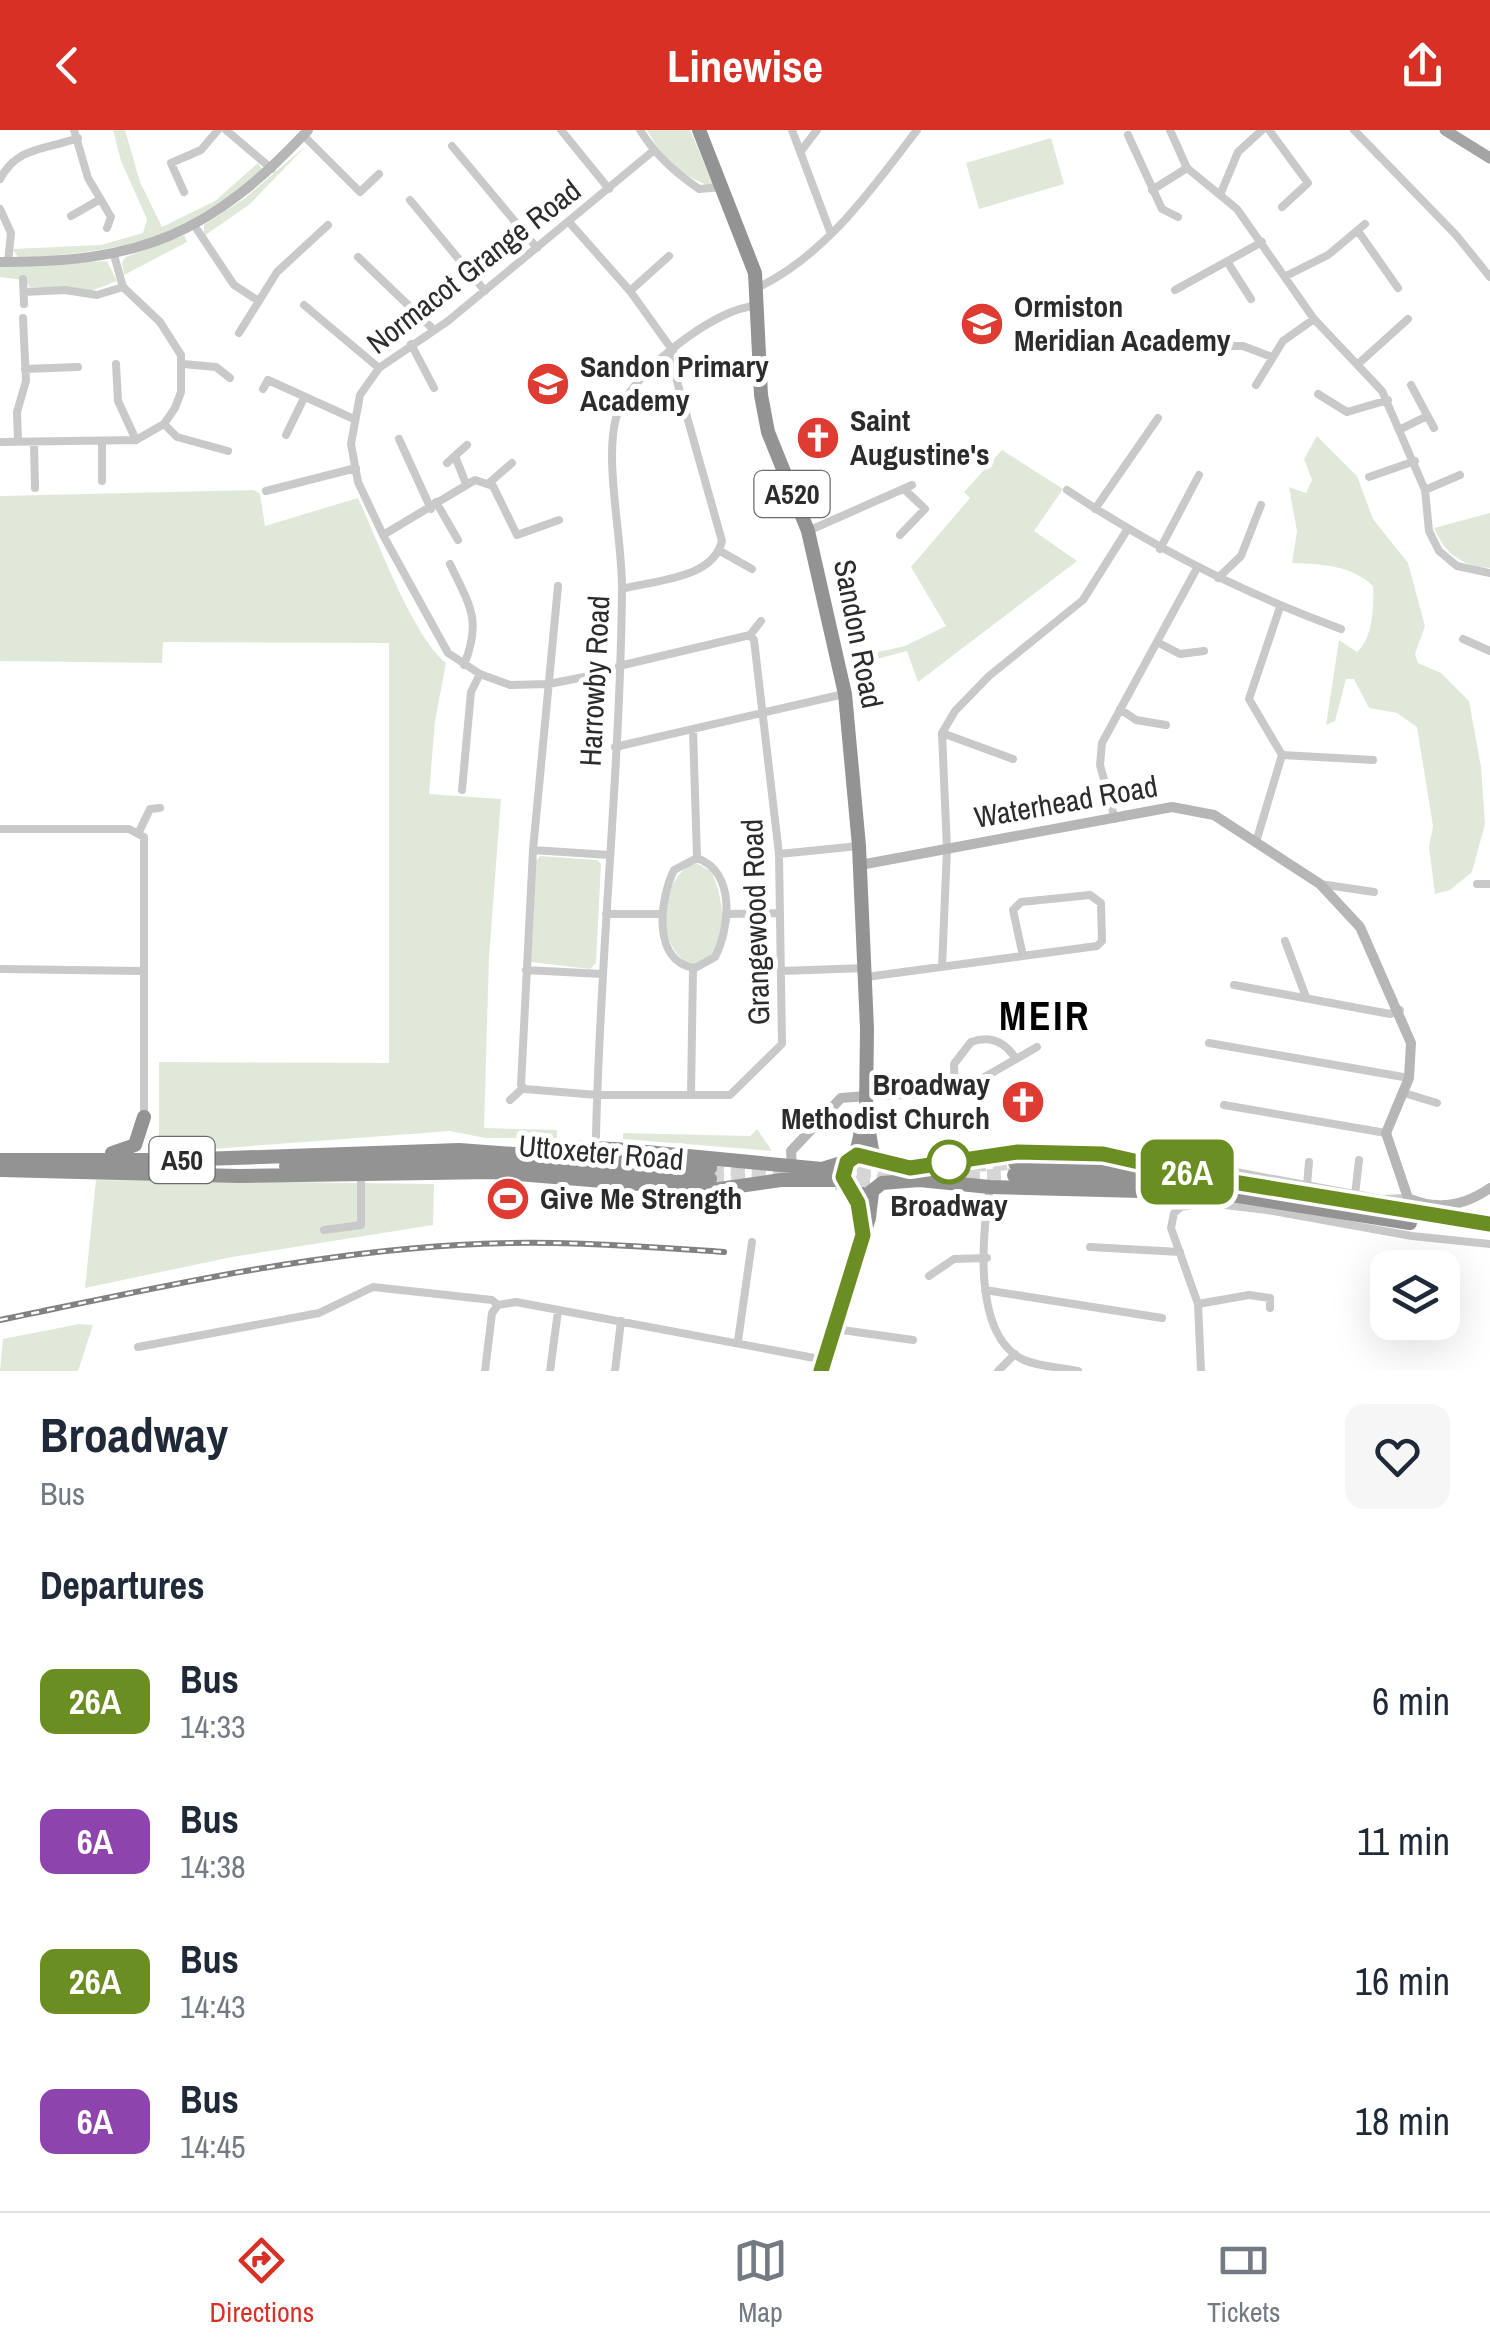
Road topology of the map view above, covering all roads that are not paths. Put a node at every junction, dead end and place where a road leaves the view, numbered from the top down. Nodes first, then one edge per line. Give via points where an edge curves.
1 (218, 130) edge
2 (226, 130) edge
3 (561, 130) edge
4 (640, 130) edge
5 (699, 130) edge
6 (792, 130) edge
7 (817, 130) edge
8 (917, 130) edge
9 (1170, 130) edge
10 (1265, 130) edge
11 (1354, 130) edge
12 (1445, 130) edge
13 (306, 132) edge
14 (1128, 135) dead end
15 (77, 137) edge
16 (452, 146) dead end
17 (653, 151) junction
18 (801, 151) junction
19 (1490, 158) edge
20 (1188, 168) junction
21 (272, 169) junction
22 (380, 178) dead end
23 (0, 179) edge
24 (723, 186) junction
25 (609, 189) junction
26 (1152, 190) junction
27 (184, 192) dead end
28 (1220, 195) junction
29 (99, 200) junction
30 (410, 200) dead end
31 (0, 208) edge
32 (1282, 208) dead end
33 (420, 211) junction
34 (71, 216) dead end
35 (1178, 217) dead end
36 (408, 220) dead end
37 (569, 222) junction
38 (194, 225) junction
39 (328, 225) dead end
40 (108, 228) dead end
41 (831, 234) junction
42 (1262, 242) junction
43 (537, 248) junction
44 (114, 255) junction
45 (669, 256) dead end
46 (358, 257) dead end
47 (4, 262) edge
48 (1228, 263) junction
49 (1286, 276) junction
50 (1490, 278) edge
51 (23, 279) dead end
52 (123, 287) junction
53 (757, 288) junction
54 (1398, 288) dead end
55 (1179, 290) dead end
56 (485, 291) junction
57 (630, 291) junction
58 (24, 292) junction
59 (1252, 299) dead end
60 (258, 300) junction
61 (24, 304) dead end
62 (304, 305) dead end
63 (758, 306) junction
64 (23, 318) dead end
65 (1314, 318) junction
66 (1408, 319) dead end
67 (434, 330) junction
68 (239, 333) dead end
69 (411, 344) junction
70 (1220, 346) dead end
71 (671, 352) junction
72 (1272, 357) junction
73 (116, 364) dead end
74 (183, 364) junction
75 (1358, 364) junction
76 (78, 367) dead end
77 (379, 368) junction
78 (25, 370) junction
79 (230, 378) dead end
80 (267, 380) dead end
81 (1256, 385) dead end
82 (1416, 388) dead end
83 (436, 390) dead end
84 (1318, 394) dead end
85 (304, 398) junction
86 (1388, 400) junction
87 (1428, 416) junction
88 (1158, 418) dead end
89 (354, 419) junction
90 (164, 424) junction
91 (1434, 428) dead end
92 (1401, 429) junction
93 (286, 434) dead end
94 (399, 439) dead end
95 (136, 440) junction
96 (18, 441) junction
97 (0, 442) edge
98 (34, 442) junction
99 (102, 442) junction
100 (467, 444) dead end
101 (228, 451) dead end
102 (1414, 461) junction
103 (512, 463) dead end
104 (356, 468) junction
105 (1460, 474) dead end
106 (1198, 475) dead end
107 (1369, 477) dead end
108 (102, 481) dead end
109 (489, 483) junction
110 (466, 484) junction
111 (35, 488) dead end
112 (1067, 490) dead end
113 (1425, 490) junction
114 (266, 491) dead end
115 (433, 505) junction
116 (1260, 505) dead end
117 (1095, 508) junction
118 (559, 520) dead end
119 (1127, 530) junction
120 (808, 531) junction
121 (383, 535) junction
122 (900, 535) dead end
123 (458, 540) dead end
124 (1160, 549) junction
125 (720, 551) junction
126 (450, 564) dead end
127 (1197, 568) junction
128 (752, 569) dead end
129 (1490, 574) edge
130 (1218, 578) junction
131 (558, 586) dead end
132 (622, 589) junction
133 (1280, 607) junction
134 (761, 621) dead end
135 (1342, 629) dead end
136 (750, 636) junction
137 (1463, 639) dead end
138 (1156, 642) junction
139 (1204, 651) dead end
140 (1490, 651) edge
141 (464, 665) junction
142 (619, 668) junction
143 (480, 674) junction
144 (549, 684) junction
145 (845, 694) junction
146 (1120, 708) junction
147 (766, 712) junction
148 (1166, 726) dead end
149 (694, 729) junction
150 (942, 733) junction
151 (615, 747) junction
152 (1282, 755) junction
153 (1013, 759) dead end
154 (1373, 760) dead end
155 (462, 790) dead end
156 (160, 808) dead end
157 (1115, 819) junction
158 (0, 829) edge
159 (139, 832) junction
160 (1256, 842) junction
161 (860, 846) junction
162 (947, 849) junction
163 (532, 850) junction
164 (779, 854) junction
165 (610, 855) junction
166 (696, 858) junction
167 (860, 865) junction
168 (1320, 884) junction
169 (1477, 884) dead end
170 (1490, 884) edge
171 (1374, 892) dead end
172 (780, 912) junction
173 (606, 914) junction
174 (662, 914) junction
175 (727, 914) junction
176 (1285, 941) dead end
177 (144, 950) junction
178 (1023, 956) junction
179 (942, 967) junction
180 (693, 968) junction
181 (0, 969) edge
182 (123, 969) junction
183 (526, 970) junction
184 (781, 971) junction
185 (144, 972) junction
186 (866, 972) junction
187 (602, 974) junction
188 (1234, 985) dead end
189 (1306, 997) junction
190 (1400, 1010) junction
191 (1209, 1044) dead end
192 (1037, 1047) dead end
193 (1016, 1059) junction
194 (1409, 1078) junction
195 (523, 1088) junction
196 (1404, 1093) junction
197 (691, 1094) junction
198 (955, 1094) junction
199 (597, 1095) junction
200 (510, 1100) dead end
201 (866, 1102) junction
202 (1436, 1103) dead end
203 (1224, 1105) dead end
204 (144, 1117) junction
205 (1386, 1133) junction
206 (596, 1136) dead end
207 (460, 1150) junction
208 (6, 1159) edge
209 (850, 1159) junction
210 (877, 1160) junction
211 (1359, 1160) dead end
212 (952, 1161) junction
213 (1253, 1161) dead end
214 (1309, 1162) dead end
215 (772, 1165) junction
216 (177, 1166) junction
217 (792, 1167) junction
218 (0, 1170) edge
219 (1236, 1172) dead end
220 (357, 1174) junction
221 (1251, 1175) junction
222 (1215, 1179) junction
223 (762, 1182) junction
224 (848, 1186) junction
225 (1307, 1186) junction
226 (990, 1187) junction
227 (877, 1188) junction
228 (1485, 1191) edge
229 (1230, 1192) junction
230 (1355, 1195) junction
231 (1408, 1198) junction
232 (1490, 1224) edge
233 (324, 1230) dead end
234 (863, 1232) junction
235 (1490, 1232) edge
236 (752, 1242) dead end
237 (1490, 1244) edge
238 (1094, 1249) dead end
239 (1180, 1252) junction
240 (987, 1258) junction
241 (929, 1276) dead end
242 (985, 1290) junction
243 (498, 1304) junction
244 (1198, 1304) junction
245 (1273, 1304) dead end
246 (558, 1310) junction
247 (1162, 1318) dead end
248 (621, 1320) junction
249 (835, 1329) junction
250 (913, 1340) dead end
251 (738, 1341) junction
252 (138, 1346) dead end
253 (1016, 1354) junction
254 (823, 1366) edge
255 (1062, 1369) edge
256 (486, 1371) edge
257 (550, 1371) edge
258 (615, 1371) edge
259 (998, 1371) edge
260 (1078, 1371) edge
261 (1202, 1371) edge

1 - 27 street via 201,150 166,166
2 - 21 street
3 - 25 street
4 - 17 street
5 - 24 highway, Sandon Road / A520
6 - 18 street
7 - 18 street
8 - 41 street
9 - 20 street
10 - 28 street via 1238,152
10 - 32 street via 1308,183
11 - 50 street
12 - 19 main road
13 - 21 street
13 - 22 street via 361,197
14 - 26 street
15 - 23 street via 28,150 12,159
15 - 29 street
16 - 43 street
17 - 24 street via 700,189
17 - 25 street, Normacot Grange Road
18 - 41 street
20 - 26 street
20 - 28 street
21 - 38 street
24 - 53 highway, Sandon Road / A520
25 - 37 street, Normacot Grange Road
26 - 35 street via 1162,210
28 - 42 street
29 - 34 street
29 - 40 street via 110,217
30 - 33 street
31 - 47 street via 11,233
33 - 36 street
33 - 56 street
37 - 43 street, Normacot Grange Road
37 - 57 street
38 - 44 street
38 - 60 street via 234,285
39 - 60 street via 277,272
41 - 53 street
42 - 48 street
42 - 49 street
43 - 56 street, Normacot Grange Road
44 - 47 street
44 - 52 street
45 - 57 street
46 - 67 street
48 - 55 street
48 - 59 street
49 - 54 street via 1361,228
49 - 65 street
51 - 58 street
52 - 58 street via 97,295
52 - 74 street via 175,340
53 - 63 highway, Sandon Road / A520
56 - 67 street, Normacot Grange Road
57 - 71 street
58 - 61 street
60 - 68 street
62 - 77 street
63 - 71 street, Harrowby Road via 732,309
63 - 120 highway, Sandon Road / A520 via 768,432
64 - 78 street
65 - 72 street
65 - 75 street
66 - 75 street
67 - 69 street, Normacot Grange Road
69 - 77 street, Normacot Grange Road
69 - 83 street
70 - 72 street
71 - 125 street via 721,529
71 - 132 street, Harrowby Road via 627,392 616,416
72 - 81 street
73 - 95 street via 118,401
74 - 79 street via 216,367
74 - 90 street via 181,392
75 - 86 street
76 - 78 street
77 - 89 street, Normacot Grange Road via 360,395
78 - 96 street
80 - 85 street
82 - 87 street
84 - 86 street via 1347,412
85 - 89 street
85 - 93 street
86 - 92 street
87 - 91 street
87 - 92 street
88 - 117 street
89 - 104 street, Normacot Grange Road
90 - 95 street
90 - 101 street via 176,436
92 - 102 street
94 - 115 street
95 - 99 street
96 - 97 street
96 - 98 street
98 - 99 street
98 - 111 street
99 - 108 street
100 - 110 street via 451,460
102 - 107 street
102 - 113 street
103 - 109 street
104 - 114 street
104 - 121 street, Normacot Grange Road
105 - 113 street
106 - 124 street
109 - 110 street
109 - 118 street via 518,535
110 - 115 street
112 - 117 street
113 - 129 street via 1429,531 1439,552 1457,566
115 - 121 street
115 - 123 street via 457,528
116 - 130 street via 1241,556
117 - 119 street
119 - 124 street
119 - 150 street via 1083,600 989,676
120 - 122 street via 908,487 925,508
120 - 145 highway, Sandon Road / A520
121 - 141 street, Normacot Grange Road via 436,638
124 - 127 street
125 - 128 street
125 - 132 street via 707,567
126 - 141 street via 474,614 476,636
127 - 130 street
127 - 138 street
130 - 133 street
131 - 144 street
132 - 142 street, Harrowby Road
133 - 135 street
133 - 152 street via 1249,698
134 - 136 street
136 - 142 street, Normacot Grange Road
136 - 147 street, Grangewood Road
137 - 140 street
138 - 139 street via 1180,654
138 - 146 street
141 - 143 street, Normacot Grange Road
142 - 144 street, Normacot Grange Road
142 - 151 street, Harrowby Road
143 - 144 street, Normacot Grange Road via 510,685
143 - 155 street via 471,692
144 - 163 street
145 - 147 street
145 - 161 highway, Sandon Road / A520
146 - 148 street via 1136,720
146 - 157 street via 1102,743 1100,765
147 - 149 street
147 - 164 street, Grangewood Road
149 - 151 street
149 - 166 street
150 - 153 street
150 - 162 street
151 - 165 street, Harrowby Road
152 - 154 street
152 - 160 street
156 - 159 street via 150,809
157 - 160 street, Waterhead Road via 1172,807 1214,815
157 - 162 street, Waterhead Road
158 - 159 street
159 - 177 street via 146,844
160 - 168 street, Waterhead Road
161 - 164 street
161 - 167 highway, Sandon Road / A520
162 - 167 street, Waterhead Road
162 - 179 street
163 - 165 street
163 - 183 street
164 - 172 street, Grangewood Road
165 - 173 street, Harrowby Road
166 - 174 street via 674,870
166 - 175 street via 718,876
167 - 186 highway, Sandon Road / A520
168 - 171 street
168 - 190 street, Waterhead Road via 1360,927
169 - 170 street
172 - 175 street
172 - 184 street, Grangewood Road
173 - 174 street
173 - 187 street, Harrowby Road
174 - 180 street via 672,954
175 - 180 street via 715,956
176 - 189 street
177 - 182 street
177 - 185 street
178 - 178 street via 1097,946 1101,904 1090,896 1021,902 1013,910
178 - 179 street
179 - 186 street
180 - 197 street
181 - 182 street
182 - 185 street
183 - 187 street
183 - 195 street
184 - 186 street
184 - 197 street, Grangewood Road via 780,1049 736,1092
185 - 204 street
186 - 201 highway, Sandon Road / A520
187 - 199 street, Harrowby Road
188 - 189 street
189 - 190 street via 1390,1014
190 - 194 street, Waterhead Road via 1411,1043
191 - 194 street
192 - 193 street
193 - 198 street
193 - 198 street via 994,1040 970,1042 954,1064
194 - 196 street
195 - 199 street, Grangewood Road
195 - 200 street
196 - 202 street
196 - 205 street
197 - 199 street, Grangewood Road
198 - 201 street
199 - 206 street, Harrowby Road
201 - 209 highway, Sandon Road / A520
201 - 210 highway, Sandon Road / A520
201 - 217 street via 841,1098 791,1150
203 - 205 street
204 - 208 highway via 135,1144 121,1153
204 - 216 highway via 152,1154
205 - 231 street
207 - 215 highway, Uttoxeter Road via 616,1148
207 - 216 highway, A50
207 - 216 highway, A50 via 710,1174 457,1160
208 - 216 highway, A50
209 - 210 highway, Uttoxeter Road
209 - 217 highway, Uttoxeter Road via 822,1169
209 - 224 highway
210 - 212 highway, Uttoxeter Road via 910,1168
210 - 227 highway
211 - 230 street
212 - 222 highway, Uttoxeter Road via 1018,1152 1092,1154
212 - 226 highway via 983,1166
213 - 221 street
214 - 225 street
215 - 217 highway, Uttoxeter Road
215 - 223 street
216 - 218 highway, A50
216 - 220 highway, Uttoxeter Road
219 - 221 street
220 - 223 highway, Uttoxeter Road via 520,1173 712,1190
220 - 233 street via 361,1224
221 - 225 street
222 - 229 highway via 1102,1165 1014,1169
222 - 232 highway
223 - 224 highway, Uttoxeter Road
224 - 227 highway, Uttoxeter Road
224 - 234 highway
225 - 230 street
226 - 227 highway, Uttoxeter Road via 938,1180
226 - 229 highway, Uttoxeter Road
226 - 240 street
227 - 234 highway
228 - 231 street via 1438,1206
229 - 235 highway
230 - 231 street
234 - 249 highway
236 - 251 street
237 - 239 street via 1190,1204 1170,1221
238 - 239 street
239 - 244 street
240 - 241 street via 954,1259
240 - 242 street
242 - 247 street
242 - 253 street via 996,1336
243 - 246 street
243 - 252 street via 382,1286 319,1314
243 - 256 street
244 - 245 street via 1249,1295
244 - 261 street
246 - 248 street
246 - 257 street
248 - 251 street
248 - 258 street
249 - 250 street
249 - 254 highway
251 - 254 street
253 - 255 street
253 - 259 street
255 - 260 street

